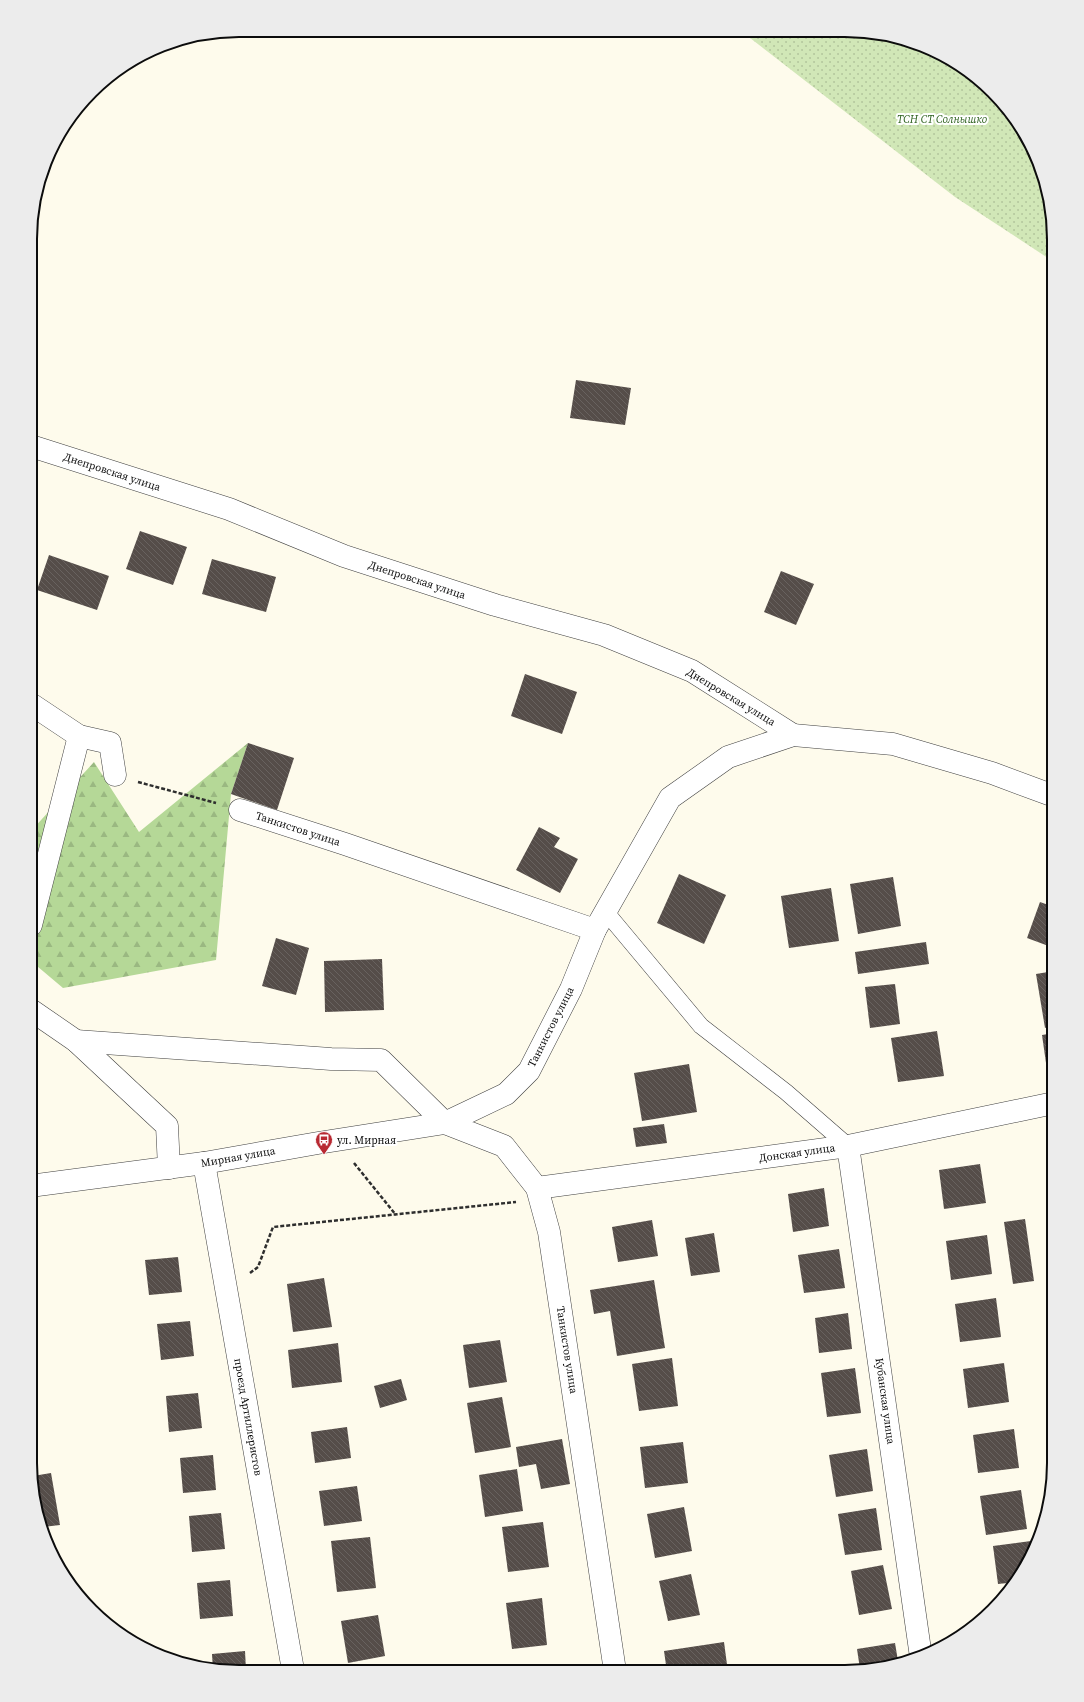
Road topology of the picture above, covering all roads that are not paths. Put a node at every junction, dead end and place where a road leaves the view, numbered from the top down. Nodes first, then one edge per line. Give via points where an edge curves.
1 (37, 448) edge
2 (37, 708) edge
3 (793, 735) junction
4 (79, 736) junction
5 (115, 775) road end
6 (1047, 793) edge
7 (240, 810) road end
8 (37, 901) edge
9 (600, 920) junction
10 (37, 1014) edge
11 (76, 1041) junction
12 (1047, 1104) edge
13 (445, 1123) junction
14 (848, 1146) junction
15 (204, 1163) junction
16 (168, 1168) junction
17 (37, 1185) edge
18 (538, 1193) junction
19 (921, 1650) edge
20 (292, 1665) edge
21 (614, 1665) edge

1 - 3 street, Днепровская улица via 229,509 344,556 495,605 604,635 692,671
2 - 4 street
3 - 6 street, Днепровская улица via 893,744 992,773
3 - 9 street, Днепровская улица via 728,757 670,798
4 - 5 street via 110,743
4 - 8 street
7 - 9 street, Танкистов улица
9 - 13 street, Танкистов улица via 571,989 529,1071 506,1094
9 - 14 lane via 701,1026 786,1092
10 - 11 street
11 - 13 street via 331,1059 381,1060
11 - 16 street via 167,1126
12 - 14 street, Донская улица
13 - 15 street, Мирная улица
13 - 18 street, Танкистов улица via 504,1146
14 - 18 street, Донская улица
14 - 19 street, Кубанская улица
15 - 16 street, Мирная улица
15 - 20 street, проезд Артиллеристов
16 - 17 street, Мирная улица
18 - 21 street, Танкистов улица via 549,1232

